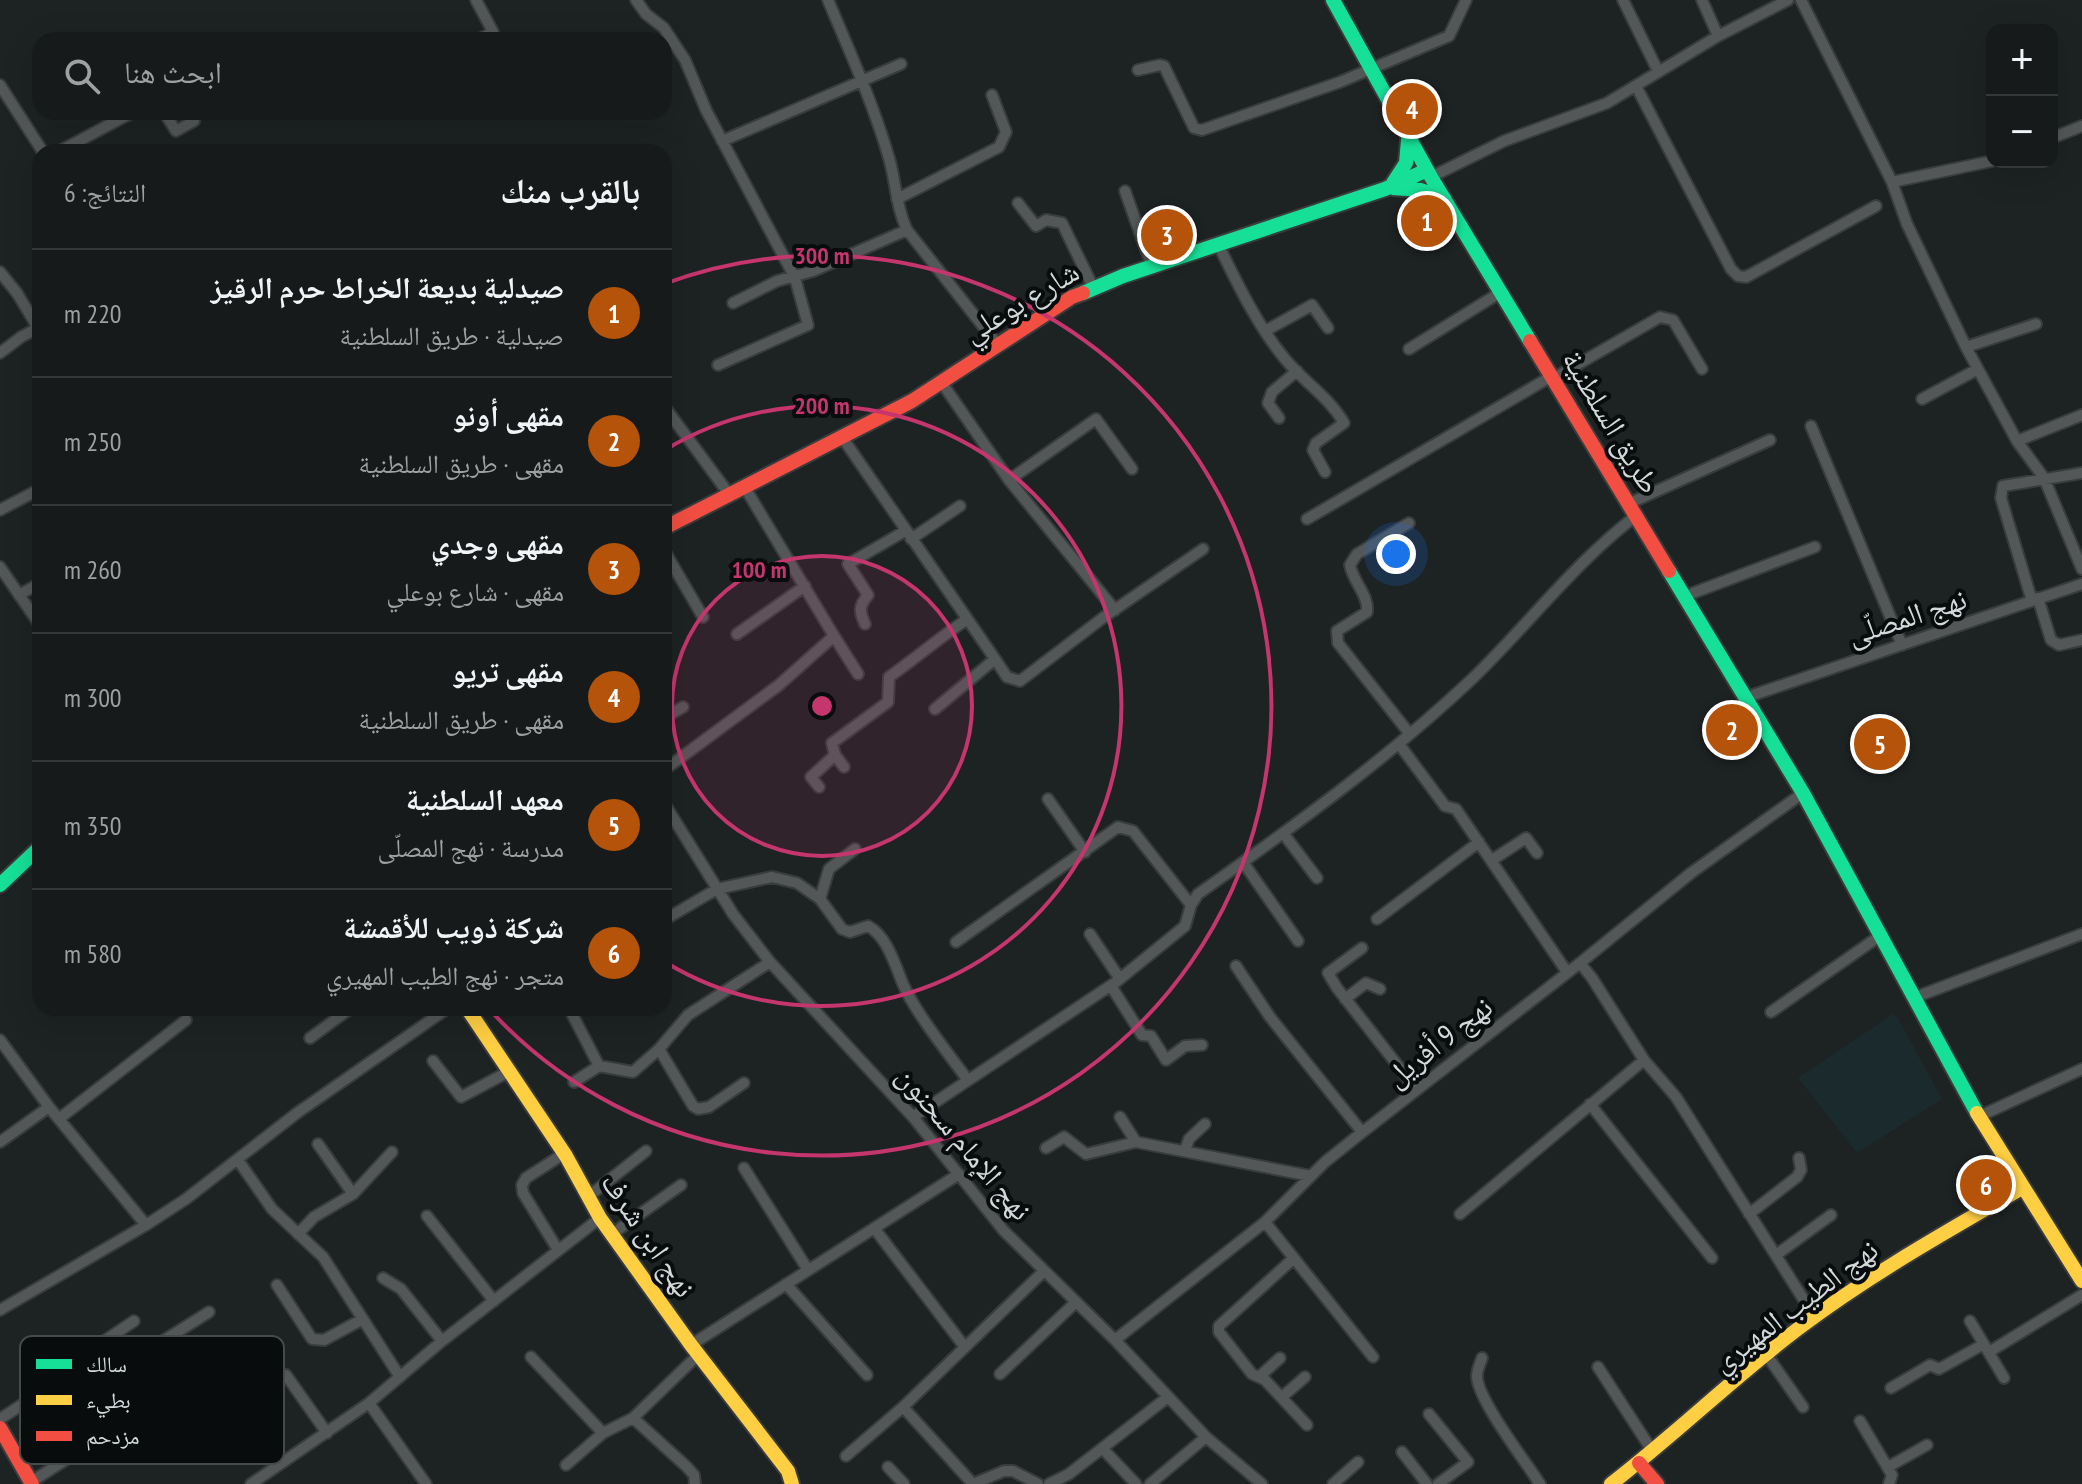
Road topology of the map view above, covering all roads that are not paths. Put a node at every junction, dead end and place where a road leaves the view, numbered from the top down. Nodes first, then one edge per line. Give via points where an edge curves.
1 (476, 0) edge
2 (636, 0) edge
3 (829, 0) edge
4 (1333, 0) edge
5 (1466, 0) edge
6 (1623, 0) edge
7 (1702, 0) edge
8 (1788, 0) edge
9 (1801, 0) edge
10 (493, 32) edge
11 (666, 32) edge
12 (1718, 36) junction
13 (672, 39) edge
14 (901, 64) dead end
15 (1372, 69) junction
16 (1138, 70) dead end
17 (1658, 71) junction
18 (863, 80) junction
19 (0, 85) edge
20 (1636, 86) junction
21 (992, 95) dead end
22 (118, 120) edge
23 (169, 120) edge
24 (194, 121) dead end
25 (2082, 126) edge
26 (1406, 132) junction
27 (2058, 133) edge
28 (722, 141) junction
29 (38, 144) edge
30 (73, 144) edge
31 (1986, 162) edge
32 (1429, 174) junction
33 (1892, 182) junction
34 (1385, 189) junction
35 (1125, 191) dead end
36 (1444, 198) junction
37 (897, 199) junction
38 (1018, 203) dead end
39 (1876, 206) dead end
40 (907, 230) junction
41 (1218, 244) junction
42 (1152, 267) junction
43 (0, 272) edge
44 (795, 278) junction
45 (1093, 287) junction
46 (1501, 292) junction
47 (733, 303) dead end
48 (32, 317) edge
49 (2036, 324) dead end
50 (1328, 328) dead end
51 (1265, 331) junction
52 (32, 332) edge
53 (997, 344) junction
54 (1966, 347) junction
55 (1409, 349) dead end
56 (0, 353) edge
57 (718, 365) dead end
58 (1702, 369) dead end
59 (1978, 369) junction
60 (1297, 371) junction
61 (1553, 377) junction
62 (942, 383) junction
63 (1922, 399) dead end
64 (2082, 415) edge
65 (672, 417) edge
66 (1279, 418) dead end
67 (1811, 426) dead end
68 (842, 437) junction
69 (1770, 440) dead end
70 (2017, 441) junction
71 (1132, 469) dead end
72 (1325, 472) dead end
73 (2082, 473) edge
74 (2044, 478) junction
75 (1009, 480) junction
76 (744, 486) junction
77 (32, 493) edge
78 (729, 494) junction
79 (960, 506) dead end
80 (1634, 509) junction
81 (0, 510) edge
82 (1307, 519) dead end
83 (1409, 523) dead end
84 (672, 524) edge
85 (908, 535) junction
86 (1815, 547) dead end
87 (1203, 549) dead end
88 (672, 564) edge
89 (0, 567) edge
90 (2082, 569) edge
91 (2082, 584) edge
92 (805, 586) junction
93 (32, 588) edge
94 (19, 595) junction
95 (1685, 596) junction
96 (2035, 600) junction
97 (1115, 610) junction
98 (32, 614) edge
99 (703, 617) dead end
100 (966, 620) junction
101 (865, 624) dead end
102 (737, 634) dead end
103 (834, 636) junction
104 (2082, 640) edge
105 (1902, 645) junction
106 (995, 659) junction
107 (858, 674) dead end
108 (1747, 697) junction
109 (683, 707) dead end
110 (935, 709) dead end
111 (672, 713) edge
112 (1409, 733) junction
113 (1399, 744) junction
114 (835, 755) junction
115 (672, 764) edge
116 (844, 767) dead end
117 (819, 787) dead end
118 (1803, 793) junction
119 (1048, 799) dead end
120 (672, 816) edge
121 (1283, 833) junction
122 (1479, 842) junction
123 (855, 849) dead end
124 (1085, 852) junction
125 (1537, 853) dead end
126 (32, 855) edge
127 (1492, 860) junction
128 (1243, 862) junction
129 (1317, 878) dead end
130 (0, 885) edge
131 (717, 889) junction
132 (820, 899) junction
133 (1191, 905) junction
134 (672, 915) edge
135 (1377, 919) dead end
136 (1090, 934) dead end
137 (2082, 934) edge
138 (1881, 935) junction
139 (1298, 941) dead end
140 (956, 942) dead end
141 (1362, 948) dead end
142 (770, 962) junction
143 (1580, 963) junction
144 (1236, 966) dead end
145 (1567, 972) junction
146 (1120, 979) junction
147 (1111, 986) junction
148 (1380, 989) dead end
149 (1913, 998) junction
150 (1345, 999) junction
151 (1771, 1012) dead end
152 (340, 1016) edge
153 (436, 1016) edge
154 (472, 1016) edge
155 (573, 1016) edge
156 (186, 1020) dead end
157 (310, 1038) dead end
158 (0, 1040) edge
159 (1202, 1045) dead end
160 (659, 1049) junction
161 (4, 1058) edge
162 (1644, 1060) junction
163 (433, 1061) dead end
164 (599, 1066) junction
165 (2082, 1069) edge
166 (510, 1071) junction
167 (967, 1079) junction
168 (574, 1082) dead end
169 (744, 1083) dead end
170 (1417, 1090) junction
171 (1590, 1104) junction
172 (49, 1107) junction
173 (1980, 1116) junction
174 (913, 1117) junction
175 (1120, 1117) dead end
176 (60, 1118) junction
177 (1205, 1124) dead end
178 (1362, 1132) junction
179 (0, 1142) edge
180 (1136, 1142) junction
181 (318, 1144) dead end
182 (1046, 1148) dead end
183 (646, 1151) dead end
184 (1185, 1151) junction
185 (392, 1152) dead end
186 (565, 1153) junction
187 (1799, 1158) dead end
188 (238, 1160) junction
189 (744, 1168) dead end
190 (959, 1174) junction
191 (1311, 1176) junction
192 (681, 1185) dead end
193 (2022, 1188) junction
194 (353, 1194) junction
195 (589, 1196) junction
196 (1460, 1214) dead end
197 (1749, 1214) junction
198 (1831, 1215) dead end
199 (427, 1216) dead end
200 (600, 1218) junction
201 (1265, 1222) junction
202 (146, 1225) junction
203 (874, 1228) junction
204 (298, 1234) junction
205 (612, 1234) junction
206 (558, 1250) junction
207 (1776, 1255) junction
208 (1294, 1258) junction
209 (1712, 1258) dead end
210 (808, 1270) junction
211 (1044, 1271) junction
212 (383, 1278) dead end
213 (2081, 1278) edge
214 (786, 1284) junction
215 (277, 1285) dead end
216 (2082, 1295) edge
217 (494, 1301) junction
218 (1076, 1302) junction
219 (0, 1310) edge
220 (209, 1312) dead end
221 (1814, 1316) junction
222 (363, 1319) junction
223 (134, 1321) dead end
224 (1970, 1321) dead end
225 (112, 1336) edge
226 (171, 1336) edge
227 (1115, 1340) junction
228 (442, 1341) junction
229 (964, 1346) junction
230 (1986, 1348) junction
231 (695, 1350) junction
232 (1766, 1354) junction
233 (531, 1357) dead end
234 (1373, 1357) dead end
235 (1280, 1358) dead end
236 (1482, 1358) dead end
237 (1598, 1367) dead end
238 (1000, 1374) dead end
239 (867, 1375) dead end
240 (284, 1376) edge
241 (400, 1377) junction
242 (1259, 1377) junction
243 (1305, 1377) dead end
244 (2004, 1378) dead end
245 (1891, 1388) dead end
246 (1168, 1397) junction
247 (1282, 1397) junction
248 (369, 1403) junction
249 (20, 1406) edge
250 (903, 1407) junction
251 (1803, 1407) dead end
252 (1429, 1414) dead end
253 (633, 1418) junction
254 (0, 1419) edge
255 (1860, 1421) dead end
256 (1307, 1425) dead end
257 (0, 1428) edge
258 (327, 1433) junction
259 (603, 1433) junction
260 (1206, 1437) junction
261 (1927, 1445) dead end
262 (1103, 1449) junction
263 (1402, 1452) dead end
264 (1653, 1452) junction
265 (846, 1456) dead end
266 (20, 1462) edge
267 (284, 1462) edge
268 (1358, 1462) dead end
269 (1639, 1463) junction
270 (21, 1464) edge
271 (60, 1464) edge
272 (281, 1464) edge
273 (566, 1465) dead end
274 (888, 1467) dead end
275 (1888, 1467) junction
276 (32, 1483) edge
277 (251, 1484) edge
278 (426, 1484) edge
279 (695, 1484) edge
280 (792, 1484) edge
281 (904, 1484) edge
282 (973, 1484) edge
283 (1038, 1484) edge
284 (1049, 1484) edge
285 (1136, 1484) edge
286 (1150, 1484) edge
287 (1262, 1484) edge
288 (1333, 1484) edge
289 (1427, 1484) edge
290 (1438, 1484) edge
291 (1540, 1484) edge
292 (1611, 1484) edge
293 (1657, 1484) edge
294 (1889, 1484) edge

1 - 10 street
2 - 11 street
3 - 18 street
4 - 15 street, طريق السلطنية
5 - 15 street via 1449,36
6 - 17 street
7 - 12 street
8 - 12 street
9 - 33 street
12 - 17 street
13 - 28 street
14 - 18 street
15 - 16 street via 1199,130 1164,66
15 - 26 street, طريق السلطنية
17 - 20 street
18 - 28 street
18 - 37 street
19 - 29 street
20 - 32 street via 1607,103
20 - 39 street via 1738,276 1746,277
21 - 37 street via 1006,132 999,147
22 - 30 street
23 - 24 street via 176,131
25 - 27 street
26 - 32 street, طريق السلطنية
26 - 34 street via 1408,158
28 - 44 street
31 - 33 street
32 - 34 street, شارع بوعلي
32 - 36 street, طريق السلطنية
33 - 54 street
34 - 36 street via 1421,190
34 - 41 street, شارع بوعلي
35 - 42 street
36 - 46 street, طريق السلطنية
37 - 40 street
38 - 45 street via 1036,226 1046,220 1062,223
40 - 44 street
40 - 53 street
41 - 42 street, شارع بوعلي
41 - 51 street
42 - 45 street, شارع بوعلي
43 - 48 street
44 - 47 street
44 - 57 street via 808,325
45 - 53 street, شارع بوعلي
46 - 55 street
46 - 61 street, طريق السلطنية
49 - 54 street
50 - 51 street via 1312,305
51 - 60 street
52 - 56 street
53 - 62 street, شارع بوعلي
54 - 59 street
58 - 61 street via 1673,320 1660,317
59 - 63 street
59 - 70 street
60 - 66 street via 1272,392 1268,403
60 - 72 street via 1344,423 1313,450
61 - 80 street, طريق السلطنية
61 - 82 street
62 - 68 street, شارع بوعلي
62 - 75 street
64 - 70 street
65 - 78 street
67 - 105 street
68 - 76 street, شارع بوعلي
68 - 85 street
69 - 80 street
70 - 74 street
71 - 75 street via 1096,419
73 - 74 street
74 - 90 street
74 - 96 street via 2003,486 2001,498
75 - 97 street
76 - 78 street, شارع بوعلي
76 - 92 street
77 - 81 street
78 - 84 street, شارع بوعلي
79 - 85 street
80 - 95 street, طريق السلطنية
80 - 112 street via 1475,676
83 - 112 street via 1357,554 1351,574 1368,603 1367,612 1337,631 1338,643
85 - 100 street
85 - 101 street via 848,564 868,595 860,605
86 - 95 street
87 - 97 street
88 - 99 street
89 - 94 street
91 - 96 street, نهج المصلّى
92 - 102 street
92 - 103 street
93 - 94 street
94 - 98 street
95 - 108 street, طريق السلطنية
96 - 104 street via 2051,640 2059,645
96 - 105 street, نهج المصلّى
97 - 106 street via 1020,681 1007,677
100 - 106 street
100 - 114 street via 889,677 888,702 832,743
103 - 107 street
103 - 115 street via 768,694
105 - 108 street, نهج المصلّى
106 - 110 street
108 - 118 street, طريق السلطنية
109 - 111 street
112 - 113 street
113 - 121 street
113 - 122 street
114 - 116 street
114 - 117 street via 811,777
118 - 138 street, طريق السلطنية
118 - 143 street, نهج 9 أفريل via 1703,864
119 - 124 street
120 - 131 street, نهج الإمام سحنون
121 - 128 street
121 - 129 street
122 - 127 street
122 - 135 street
123 - 132 street via 829,869
124 - 133 street via 1118,827 1133,831
124 - 140 street
125 - 127 street via 1526,838
126 - 130 street
127 - 145 street
128 - 133 street via 1198,894
128 - 139 street
131 - 132 street via 772,877 797,883
131 - 134 street
131 - 142 street, نهج الإمام سحنون
132 - 167 street via 842,929 876,930 905,989
133 - 146 street via 1185,926
136 - 146 street
137 - 149 street
138 - 149 street, طريق السلطنية
138 - 151 street
141 - 150 street via 1328,973
142 - 160 street via 688,1015
142 - 174 street, نهج الإمام سحنون
143 - 145 street, نهج 9 أفريل
143 - 162 street
144 - 178 street
145 - 170 street, نهج 9 أفريل
146 - 147 street
147 - 159 street via 1142,1035 1151,1036 1166,1060 1185,1046
147 - 167 street
148 - 150 street via 1366,983
149 - 173 street
150 - 170 street
152 - 157 street
153 - 188 street
154 - 166 street, نهج ابن شرف
155 - 164 street
156 - 176 street
158 - 161 street
160 - 164 street via 633,1072
160 - 169 street via 698,1109
161 - 172 street
162 - 171 street
162 - 197 street via 1676,1097
163 - 166 street via 461,1097
164 - 168 street
165 - 173 street
166 - 186 street, نهج ابن شرف
167 - 174 street
170 - 178 street, نهج 9 أفريل
171 - 196 street
171 - 209 street
172 - 176 street
172 - 179 street
173 - 193 street
174 - 190 street, نهج الإمام سحنون
175 - 180 street
176 - 202 street
177 - 184 street
178 - 191 street, نهج 9 أفريل
180 - 182 street via 1086,1154 1064,1137
180 - 184 street
181 - 194 street
183 - 195 street
184 - 191 street
185 - 194 street
186 - 195 street, نهج ابن شرف
186 - 206 street via 522,1185
187 - 197 street via 1797,1177
188 - 202 street
188 - 204 street via 272,1209
189 - 210 street
190 - 203 street
190 - 211 street, نهج الإمام سحنون
191 - 201 street, نهج 9 أفريل
192 - 205 street
193 - 213 street
193 - 221 street, نهج الطيب المهيري
194 - 204 street via 314,1217
195 - 200 street, نهج ابن شرف
197 - 207 street
198 - 207 street
199 - 217 street
200 - 205 street, نهج ابن شرف
200 - 206 street
201 - 208 street
201 - 227 street, نهج 9 أفريل
202 - 219 street
203 - 210 street
203 - 229 street
204 - 222 street via 323,1257
205 - 231 street, نهج ابن شرف
206 - 217 street
207 - 221 street
208 - 234 street
208 - 242 street via 1219,1326
210 - 214 street
211 - 218 street, نهج الإمام سحنون
211 - 229 street
212 - 228 street via 401,1289
214 - 231 street
214 - 239 street
215 - 222 street via 312,1339 324,1340
216 - 230 street
217 - 228 street
218 - 227 street, نهج الإمام سحنون
218 - 238 street
220 - 226 street
221 - 232 street, نهج الطيب المهيري
222 - 241 street
223 - 225 street
224 - 230 street
227 - 246 street, نهج الإمام سحنون
228 - 241 street
229 - 250 street
230 - 244 street
230 - 245 street via 1939,1369 1930,1365
231 - 253 street
231 - 280 street, نهج ابن شرف via 788,1471
232 - 251 street
232 - 264 street, نهج الطيب المهيري
233 - 259 street
235 - 242 street
236 - 291 street via 1479,1387
237 - 264 street
240 - 258 street
241 - 248 street
242 - 247 street
243 - 247 street
246 - 260 street, نهج الإمام سحنون
246 - 262 street
247 - 256 street
248 - 258 street
248 - 278 street
249 - 254 street
250 - 265 street
250 - 282 street
252 - 290 street via 1468,1462
253 - 259 street
253 - 279 street via 687,1467
255 - 275 street
257 - 266 street
258 - 267 street
259 - 273 street
260 - 286 street
260 - 287 street, نهج الإمام سحنون
261 - 275 street
262 - 284 street
262 - 285 street
263 - 289 street
264 - 269 street, نهج الطيب المهيري
268 - 288 street
269 - 292 street, نهج الطيب المهيري
269 - 293 street
270 - 276 street
271 - 276 street
272 - 277 street
274 - 281 street
275 - 294 street
282 - 283 street via 1013,1471

